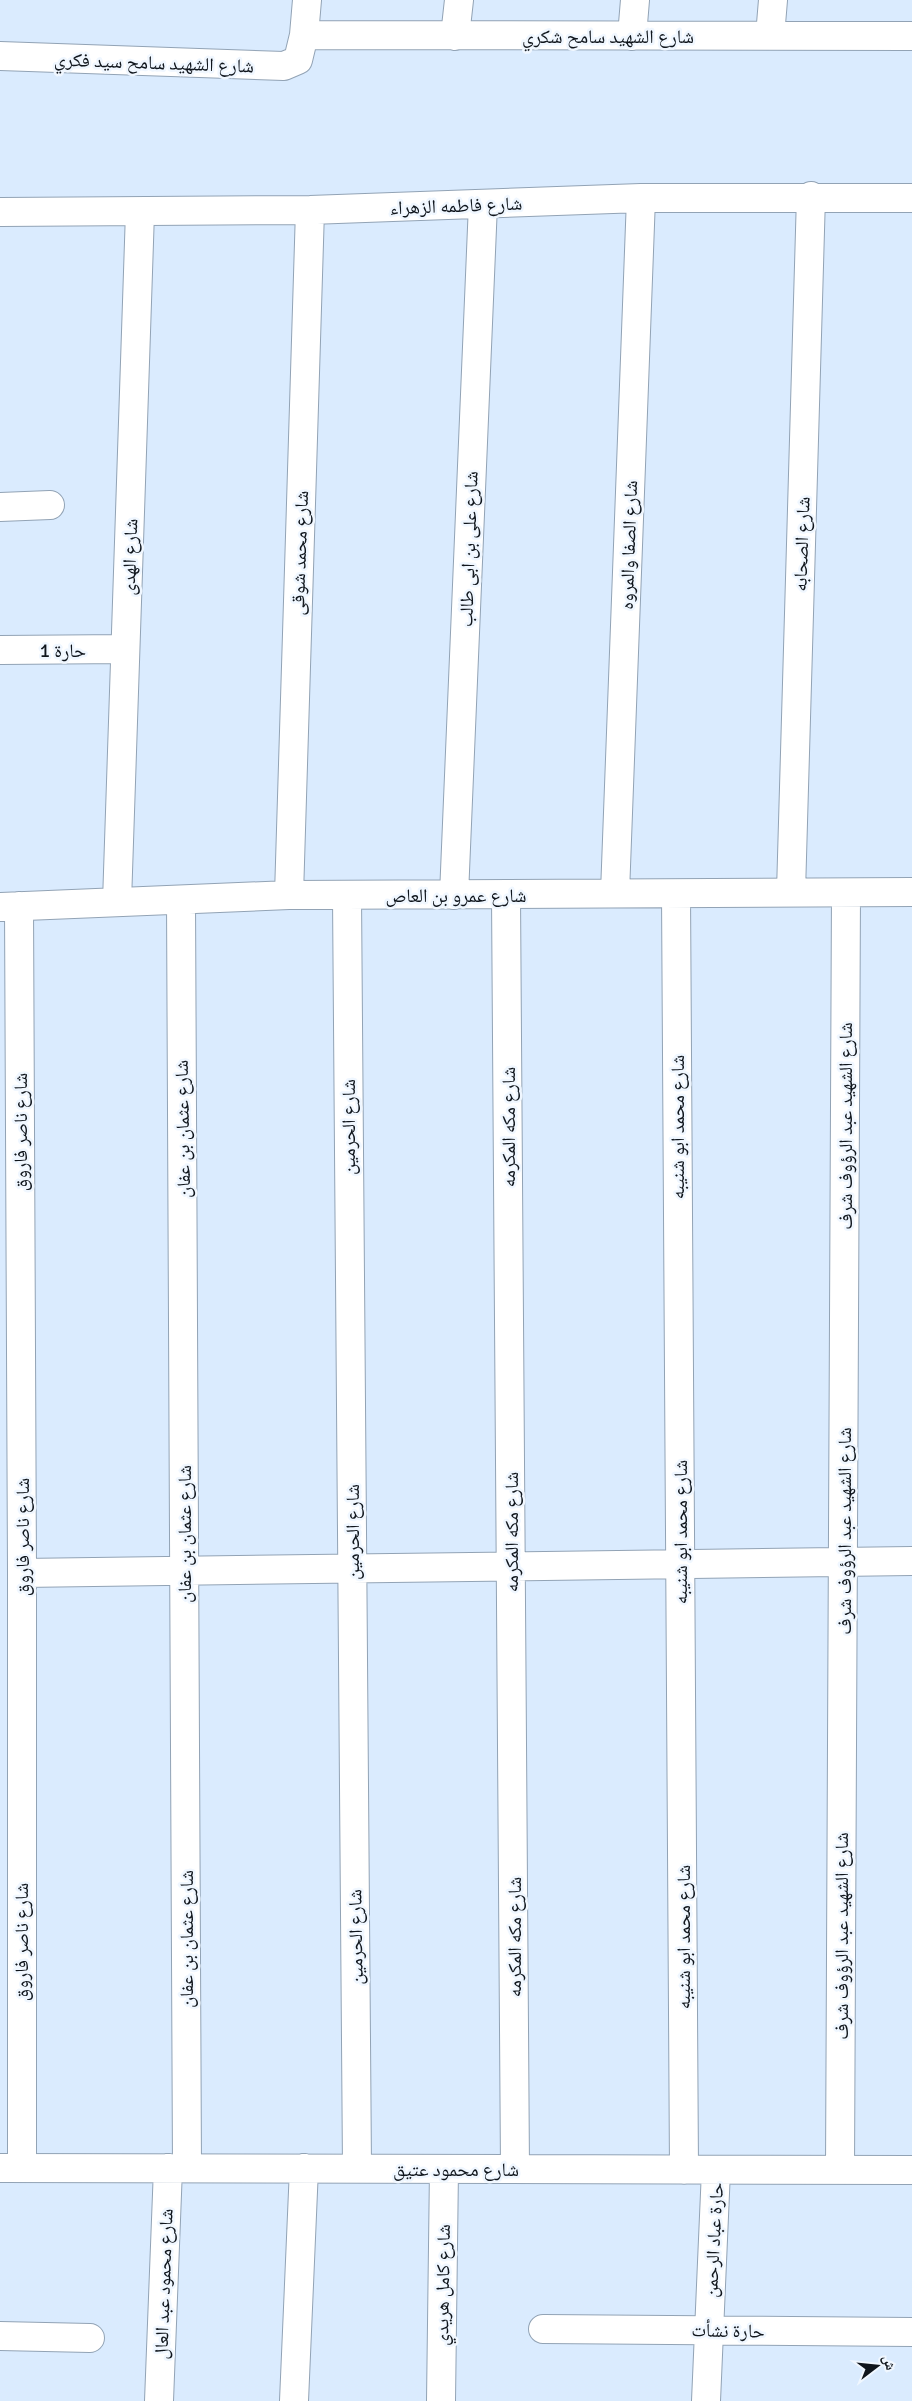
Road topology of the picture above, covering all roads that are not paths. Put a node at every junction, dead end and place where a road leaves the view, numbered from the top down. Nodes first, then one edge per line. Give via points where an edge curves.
1 (307, 0) edge
2 (459, 0) edge
3 (635, 0) edge
4 (773, 0) edge
5 (455, 36) junction
6 (632, 36) junction
7 (770, 36) junction
8 (912, 36) edge
9 (302, 43) junction
10 (0, 56) edge
11 (811, 196) junction
12 (641, 198) junction
13 (912, 198) edge
14 (483, 204) junction
15 (310, 210) junction
16 (0, 212) edge
17 (140, 212) junction
18 (50, 505) dead end
19 (0, 507) edge
20 (125, 649) junction
21 (0, 650) edge
22 (791, 892) junction
23 (912, 892) edge
24 (615, 893) junction
25 (846, 893) junction
26 (454, 894) junction
27 (676, 894) junction
28 (289, 896) junction
29 (347, 896) junction
30 (506, 896) junction
31 (181, 900) junction
32 (117, 902) junction
33 (9, 906) edge
34 (10, 1113) edge
35 (10, 1279) edge
36 (11, 1428) edge
37 (912, 1561) edge
38 (844, 1562) junction
39 (680, 1564) junction
40 (511, 1566) junction
41 (352, 1568) junction
42 (184, 1570) junction
43 (22, 1573) junction
44 (11, 2168) edge
45 (178, 2168) junction
46 (304, 2168) junction
47 (357, 2168) junction
48 (444, 2169) junction
49 (515, 2169) junction
50 (684, 2170) junction
51 (716, 2170) junction
52 (840, 2170) junction
53 (912, 2170) edge
54 (543, 2329) dead end
55 (709, 2330) junction
56 (912, 2332) edge
57 (0, 2336) edge
58 (90, 2338) dead end
59 (159, 2401) edge
60 (294, 2401) edge
61 (441, 2401) edge
62 (706, 2401) edge

1 - 9 street
2 - 5 street
3 - 6 street
4 - 7 street
5 - 6 street, شارع الشهيد سامح شكري
5 - 9 street, شارع الشهيد سامح شكري
6 - 7 street, شارع الشهيد سامح شكري
7 - 8 street, شارع الشهيد سامح شكري
9 - 10 street, شارع الشهيد سامح سيد فكري via 298,60 284,66
11 - 12 street, شارع فاطمه الزهراء
11 - 13 street, شارع فاطمه الزهراء
11 - 22 street, شارع الصحابه
12 - 14 street, شارع فاطمه الزهراء
12 - 24 street, شارع الصفا والمروه
14 - 15 street, شارع فاطمه الزهراء
14 - 26 street, شارع على بن ابى طالب
15 - 17 street, شارع فاطمه الزهراء
15 - 28 street, شارع محمد شوقى
16 - 17 street, شارع فاطمه الزهراء
17 - 20 street, شارع الهدى
18 - 19 street
20 - 21 street, حارة 1
20 - 32 street, شارع الهدى
22 - 25 street, شارع عمرو بن العاص
22 - 27 street, شارع عمرو بن العاص
23 - 25 street, شارع عمرو بن العاص
24 - 27 street, شارع عمرو بن العاص
24 - 30 street, شارع عمرو بن العاص
25 - 38 street, شارع الشهيد عبد الرؤوف شرف
26 - 29 street, شارع عمرو بن العاص
26 - 30 street, شارع عمرو بن العاص
27 - 39 street, شارع محمد ابو شنيبه
28 - 29 street, شارع عمرو بن العاص
28 - 31 street, شارع عمرو بن العاص
29 - 41 street, شارع الحرمين
30 - 40 street, شارع مكه المكرمه
31 - 32 street, شارع عمرو بن العاص
31 - 42 street, شارع عثمان بن عفان
32 - 33 street, شارع عمرو بن العاص
33 - 34 street, شارع ناصر فاروق
34 - 35 street, شارع ناصر فاروق
35 - 36 street, شارع ناصر فاروق
36 - 43 street, شارع ناصر فاروق
37 - 38 street
38 - 39 street
38 - 52 street, شارع الشهيد عبد الرؤوف شرف
39 - 40 street
39 - 50 street, شارع محمد ابو شنيبه
40 - 41 street
40 - 49 street, شارع مكه المكرمه
41 - 42 street
41 - 47 street, شارع الحرمين
42 - 43 street
42 - 45 street, شارع عثمان بن عفان
43 - 44 street, شارع ناصر فاروق
44 - 45 street, شارع محمود عتيق
45 - 46 street, شارع محمود عتيق
45 - 59 street, شارع محمود عبد العال
46 - 47 street, شارع محمود عتيق
46 - 60 street
47 - 48 street, شارع محمود عتيق
48 - 49 street, شارع محمود عتيق
48 - 61 street, شارع كامل هريدي
49 - 50 street, شارع محمود عتيق
50 - 51 street, شارع محمود عتيق
51 - 52 street, شارع محمود عتيق
51 - 55 street, حارة عباد الرحمن
52 - 53 street, شارع محمود عتيق
54 - 55 street, حارة نشأت
55 - 56 street, حارة نشأت
55 - 62 street, حارة عباد الرحمن
57 - 58 street

